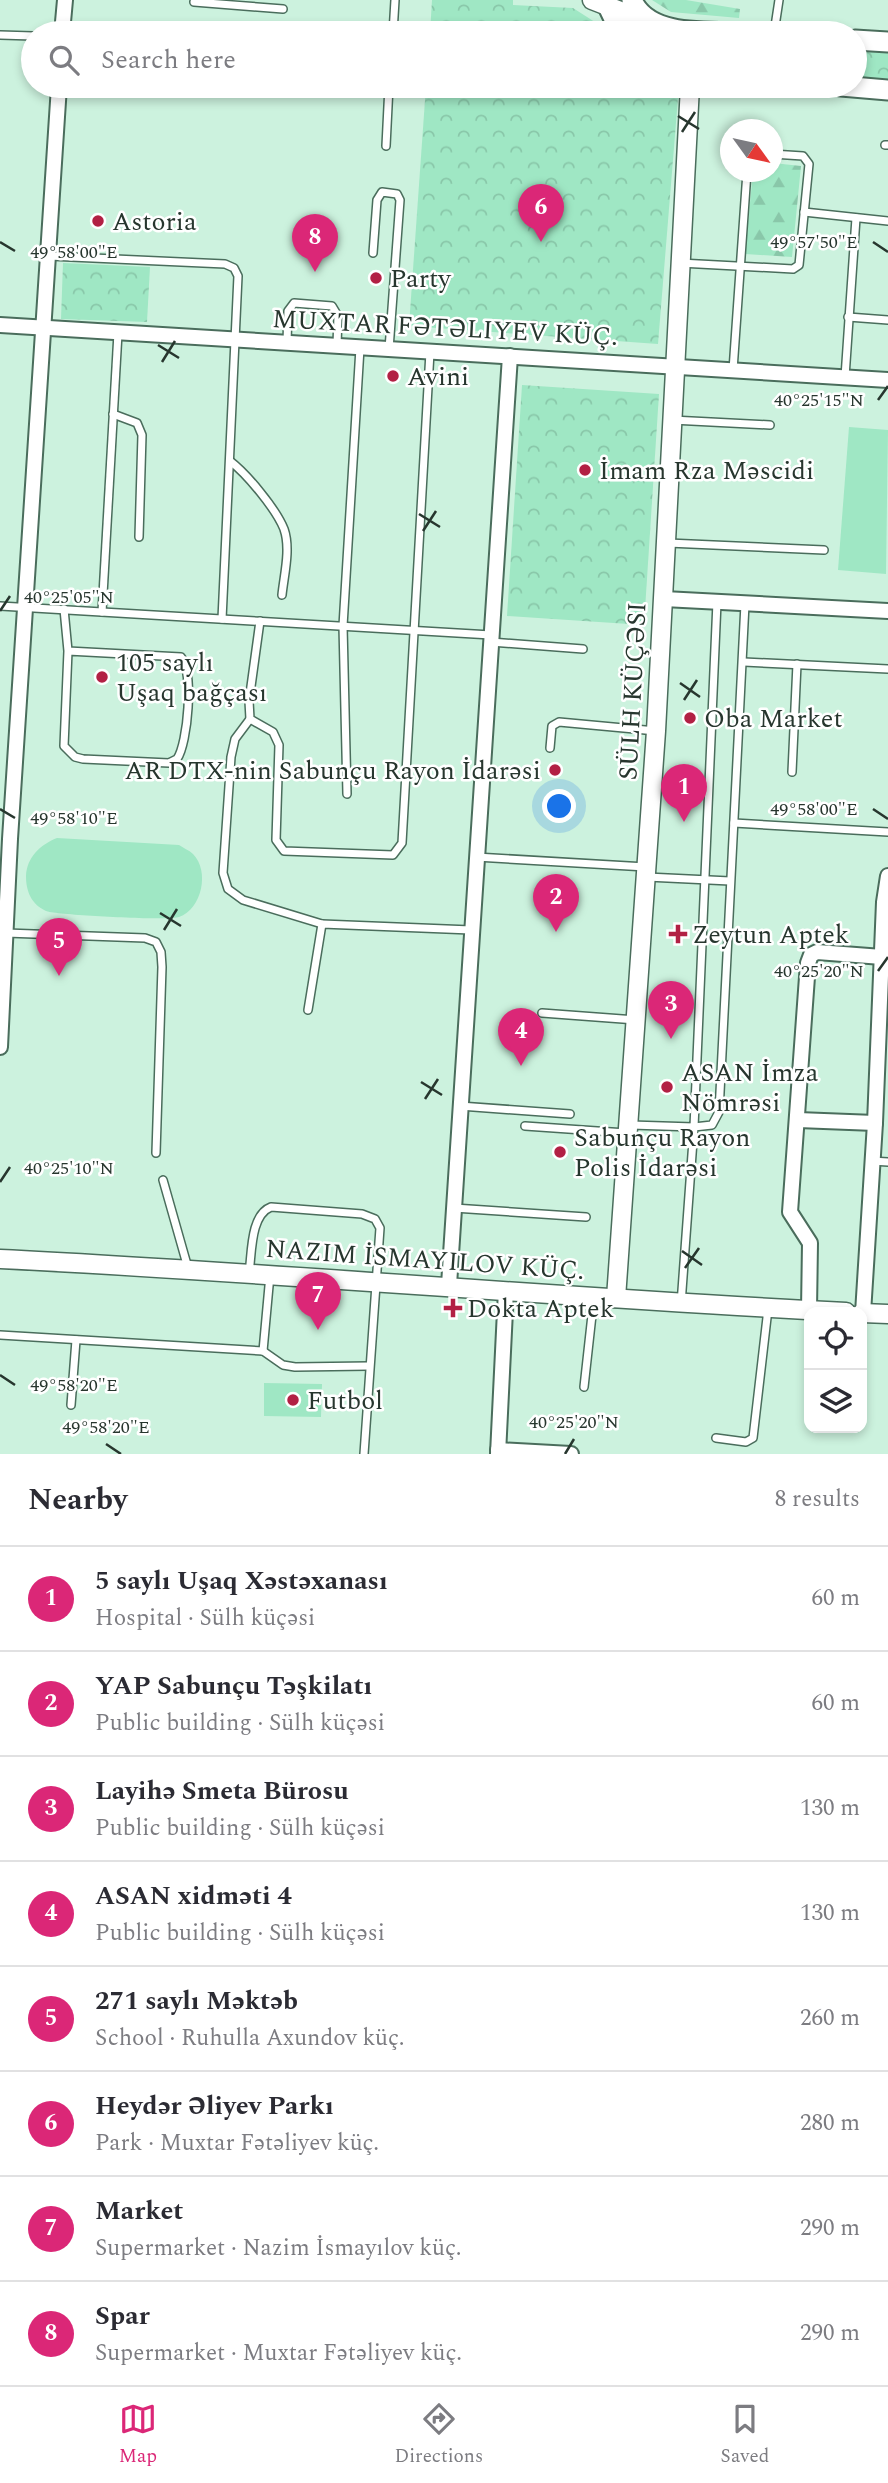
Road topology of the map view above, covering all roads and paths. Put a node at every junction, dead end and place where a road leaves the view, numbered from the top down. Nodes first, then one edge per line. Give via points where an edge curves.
1 (65, 0) edge
2 (395, 0) edge
3 (632, 0) edge
4 (779, 0) edge
5 (194, 2) dead end
6 (601, 2) edge
7 (242, 3) edge
8 (283, 9) dead end
9 (63, 21) edge
10 (394, 21) edge
11 (616, 21) edge
12 (648, 21) edge
13 (651, 21) edge
14 (776, 21) edge
15 (0, 36) edge
16 (21, 36) edge
17 (867, 41) edge
18 (888, 42) edge
19 (867, 88) edge
20 (888, 90) edge
21 (58, 98) edge
22 (388, 98) edge
23 (689, 98) edge
24 (386, 146) dead end
25 (783, 155) edge
26 (746, 182) edge
27 (804, 212) junction
28 (856, 218) junction
29 (888, 221) edge
30 (373, 253) dead end
31 (49, 256) junction
32 (679, 263) junction
33 (739, 266) junction
34 (848, 317) junction
35 (888, 320) edge
36 (0, 325) edge
37 (45, 328) junction
38 (118, 332) junction
39 (236, 340) junction
40 (287, 342) junction
41 (337, 345) junction
42 (360, 347) junction
43 (389, 349) junction
44 (430, 351) junction
45 (509, 356) junction
46 (674, 366) junction
47 (733, 370) junction
48 (845, 377) junction
49 (888, 380) edge
50 (113, 414) junction
51 (672, 420) junction
52 (770, 425) dead end
53 (230, 461) junction
54 (139, 537) dead end
55 (666, 543) junction
56 (824, 550) dead end
57 (282, 595) dead end
58 (664, 600) junction
59 (717, 602) junction
60 (746, 604) junction
61 (0, 606) edge
62 (26, 607) junction
63 (64, 609) junction
64 (888, 611) edge
65 (102, 612) junction
66 (222, 619) junction
67 (260, 621) junction
68 (343, 626) junction
69 (415, 630) junction
70 (491, 638) junction
71 (583, 649) dead end
72 (68, 651) junction
73 (744, 662) junction
74 (797, 664) junction
75 (888, 669) edge
76 (250, 719) junction
77 (656, 731) junction
78 (550, 748) dead end
79 (792, 772) dead end
80 (347, 794) dead end
81 (734, 823) junction
82 (888, 832) edge
83 (5, 839) edge
84 (475, 857) junction
85 (647, 872) junction
86 (888, 876) edge
87 (704, 880) junction
88 (730, 881) junction
89 (322, 924) junction
90 (471, 930) junction
91 (5, 933) junction
92 (882, 957) junction
93 (885, 975) edge
94 (308, 1010) dead end
95 (542, 1013) dead end
96 (637, 1020) junction
97 (0, 1047) edge
98 (460, 1106) junction
99 (570, 1114) dead end
100 (797, 1120) junction
101 (875, 1123) junction
102 (525, 1126) dead end
103 (694, 1127) junction
104 (630, 1129) junction
105 (156, 1153) dead end
106 (872, 1161) junction
107 (888, 1162) edge
108 (163, 1180) dead end
109 (453, 1208) junction
110 (586, 1217) dead end
111 (0, 1259) edge
112 (188, 1269) junction
113 (249, 1274) junction
114 (270, 1275) junction
115 (374, 1282) junction
116 (449, 1285) junction
117 (506, 1290) junction
118 (594, 1296) junction
119 (616, 1298) junction
120 (681, 1304) junction
121 (810, 1307) edge
122 (858, 1307) edge
123 (768, 1309) junction
124 (804, 1310) edge
125 (867, 1313) edge
126 (888, 1314) edge
127 (0, 1335) edge
128 (76, 1340) junction
129 (263, 1351) junction
130 (369, 1366) junction
131 (584, 1387) dead end
132 (71, 1405) dead end
133 (716, 1438) dead end
134 (498, 1452) edge
135 (364, 1454) edge
136 (571, 1454) edge

1 - 9 street
2 - 10 lane
3 - 13 main road
4 - 14 lane
5 - 7 lane
6 - 11 main road
6 - 12 street
7 - 8 lane
15 - 16 lane
17 - 18 main road
19 - 20 main road
21 - 31 street
22 - 24 lane
23 - 32 street, SÜLH KÜÇƏSI
25 - 27 lane via 803,156 810,164
26 - 33 lane
27 - 28 lane
27 - 33 lane via 799,265 793,269
28 - 29 lane
28 - 34 lane
30 - 43 lane via 377,200 382,192 390,191 400,200
31 - 37 street
31 - 39 lane via 234,268 238,276
32 - 33 lane
32 - 46 street, SÜLH KÜÇƏSI
33 - 47 lane
34 - 35 lane
34 - 48 lane
36 - 37 street, MUXTAR FƏTƏLIYEV KÜÇ.
37 - 38 street, MUXTAR FƏTƏLIYEV KÜÇ.
37 - 62 street
38 - 39 street, MUXTAR FƏTƏLIYEV KÜÇ.
38 - 50 lane
39 - 40 street, MUXTAR FƏTƏLIYEV KÜÇ.
39 - 53 lane
40 - 41 street, MUXTAR FƏTƏLIYEV KÜÇ.
40 - 41 lane via 288,311 294,303 332,306 338,316
41 - 42 street, MUXTAR FƏTƏLIYEV KÜÇ.
42 - 43 street, MUXTAR FƏTƏLIYEV KÜÇ.
42 - 68 lane
43 - 44 street, MUXTAR FƏTƏLIYEV KÜÇ.
44 - 45 street, MUXTAR FƏTƏLIYEV KÜÇ.
44 - 69 lane
45 - 46 street, MUXTAR FƏTƏLIYEV KÜÇ.
45 - 70 street
46 - 47 street, MUXTAR FƏTƏLIYEV KÜÇ.
46 - 51 street, SÜLH KÜÇƏSI
47 - 48 street, MUXTAR FƏTƏLIYEV KÜÇ.
48 - 49 street, MUXTAR FƏTƏLIYEV KÜÇ.
50 - 54 lane via 136,423 142,435
50 - 65 lane
51 - 52 lane
51 - 55 street, SÜLH KÜÇƏSI
53 - 57 lane via 245,472 284,528 287,552
53 - 66 lane
55 - 56 lane
55 - 58 street, SÜLH KÜÇƏSI
58 - 59 street
58 - 77 street, SÜLH KÜÇƏSI
59 - 60 street
59 - 87 lane
60 - 64 street
60 - 73 lane
61 - 62 lane
62 - 63 lane
62 - 83 street
63 - 65 lane
63 - 72 lane
65 - 66 lane
66 - 67 lane
67 - 68 lane
67 - 76 lane
68 - 69 lane
68 - 80 lane
69 - 70 lane
69 - 76 lane via 402,843 393,855 284,851 276,840 279,745 273,732
70 - 71 lane
70 - 84 street
72 - 72 lane via 64,746 68,752 83,759 169,763 177,759 185,742 188,674 181,657
73 - 74 lane
73 - 81 lane
74 - 75 lane
74 - 79 lane
76 - 89 lane via 235,739 231,757 223,873 229,889 243,900
77 - 78 lane via 559,722 552,726
77 - 85 street, SÜLH KÜÇƏSI
81 - 82 lane
81 - 88 lane
83 - 91 street
84 - 85 lane
84 - 90 street
85 - 87 lane
85 - 96 street, SÜLH KÜÇƏSI
86 - 92 street
87 - 88 lane
87 - 103 lane
88 - 103 lane via 719,1112 712,1125
89 - 90 lane
89 - 94 lane
90 - 98 street
91 - 97 street
91 - 105 lane via 156,942 162,952
92 - 93 street
92 - 100 street via 811,955
93 - 101 street
95 - 96 lane
96 - 104 street, SÜLH KÜÇƏSI
98 - 99 lane
98 - 109 street
100 - 101 street
100 - 121 street via 790,1212 810,1243
101 - 106 street
102 - 104 lane
103 - 104 lane
103 - 120 lane
104 - 119 street, SÜLH KÜÇƏSI
106 - 107 lane
106 - 122 street
108 - 112 lane
109 - 110 lane
109 - 116 street
111 - 112 street
112 - 113 street
113 - 114 street
113 - 115 lane via 257,1220 271,1207 375,1219 380,1228
114 - 115 street
114 - 129 lane
115 - 116 street
115 - 130 lane
116 - 117 street
117 - 118 street
117 - 134 street
118 - 119 street
118 - 131 lane
119 - 120 street
120 - 123 street
123 - 124 street
123 - 133 lane via 753,1438 746,1442
125 - 126 street
127 - 128 lane
128 - 129 lane
128 - 132 lane
129 - 130 lane via 283,1365 295,1367
130 - 135 lane
134 - 136 street

